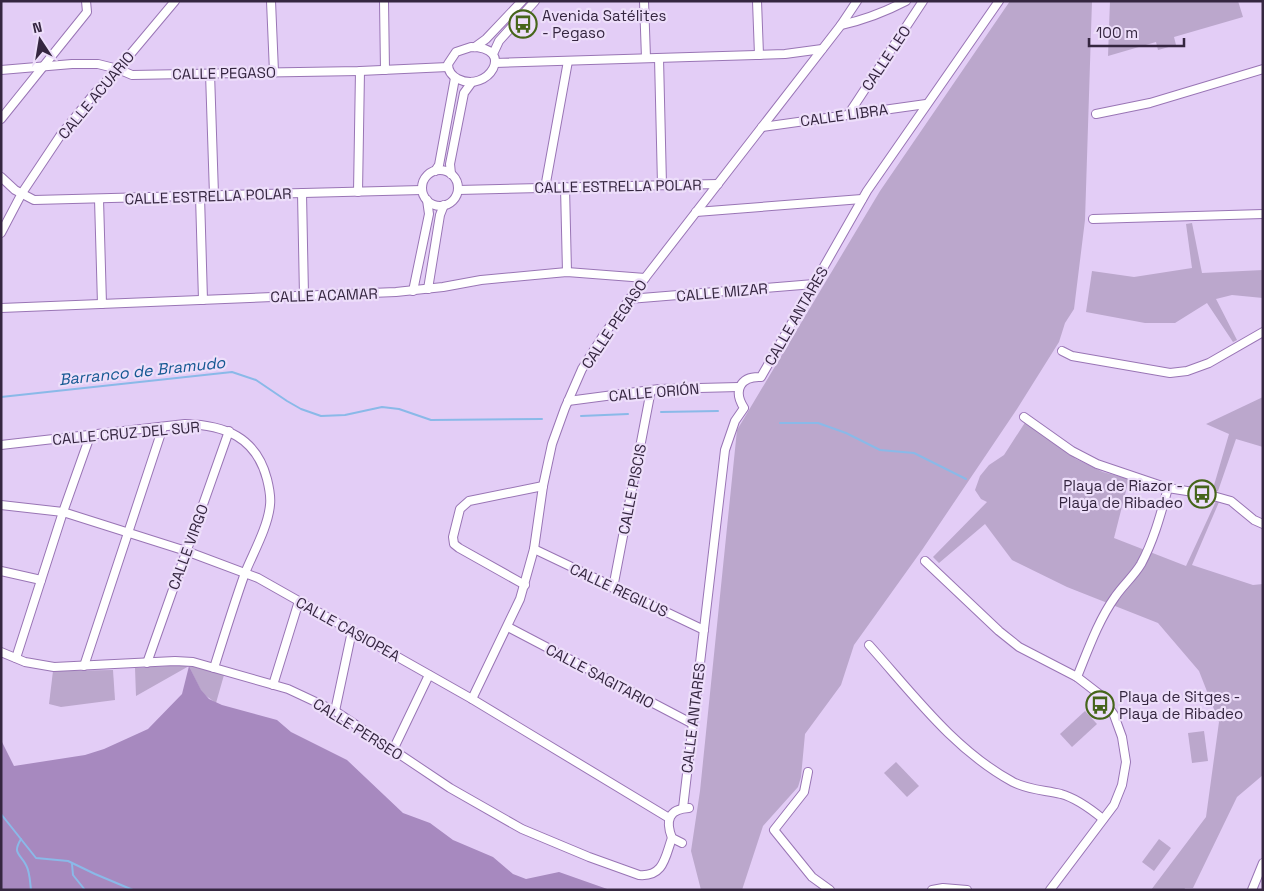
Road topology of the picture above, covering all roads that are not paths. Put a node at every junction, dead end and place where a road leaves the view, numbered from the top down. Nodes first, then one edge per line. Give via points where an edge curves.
1 (86, 1) edge
2 (174, 1) edge
3 (271, 1) edge
4 (384, 1) edge
5 (522, 1) edge
6 (535, 1) edge
7 (644, 1) edge
8 (757, 1) edge
9 (857, 1) edge
10 (906, 1) edge
11 (924, 1) edge
12 (999, 1) edge
13 (841, 25) junction
14 (476, 47) junction
15 (822, 49) junction
16 (493, 54) junction
17 (759, 55) junction
18 (646, 58) junction
19 (659, 58) junction
20 (568, 61) junction
21 (495, 64) junction
22 (42, 66) junction
23 (448, 67) junction
24 (118, 69) junction
25 (1263, 69) edge
26 (1, 70) edge
27 (385, 70) junction
28 (360, 71) junction
29 (274, 72) junction
30 (210, 73) junction
31 (455, 78) junction
32 (472, 82) junction
33 (926, 104) junction
34 (1096, 114) dead end
35 (848, 115) junction
36 (1, 119) edge
37 (762, 127) junction
38 (435, 171) junction
39 (451, 174) junction
40 (1, 177) edge
41 (718, 184) junction
42 (662, 185) junction
43 (565, 187) junction
44 (545, 188) junction
45 (422, 190) junction
46 (458, 190) junction
47 (358, 192) junction
48 (22, 193) junction
49 (302, 193) junction
50 (200, 196) junction
51 (214, 196) junction
52 (99, 198) junction
53 (862, 199) junction
54 (427, 200) junction
55 (444, 206) junction
56 (696, 212) junction
57 (1263, 214) edge
58 (1093, 219) dead end
59 (1, 234) edge
60 (567, 272) junction
61 (644, 278) junction
62 (814, 284) junction
63 (428, 289) junction
64 (413, 290) junction
65 (304, 296) junction
66 (629, 299) junction
67 (202, 300) junction
68 (102, 304) junction
69 (1, 308) edge
70 (1263, 332) edge
71 (1062, 351) dead end
72 (739, 387) junction
73 (650, 390) junction
74 (568, 401) junction
75 (1024, 417) dead end
76 (163, 427) junction
77 (229, 432) junction
78 (90, 436) junction
79 (1, 445) edge
80 (542, 486) junction
81 (1168, 488) junction
82 (1, 505) edge
83 (63, 512) junction
84 (1263, 524) edge
85 (128, 533) junction
86 (534, 549) junction
87 (186, 551) junction
88 (925, 561) dead end
89 (1, 572) edge
90 (245, 574) junction
91 (41, 580) junction
92 (525, 585) junction
93 (613, 588) junction
94 (299, 602) junction
95 (508, 626) junction
96 (704, 630) junction
97 (352, 631) junction
98 (870, 645) dead end
99 (1, 652) edge
100 (16, 658) junction
101 (147, 663) junction
102 (84, 666) junction
103 (214, 668) junction
104 (429, 674) junction
105 (1076, 676) junction
106 (273, 685) junction
107 (472, 699) junction
108 (335, 711) junction
109 (692, 724) junction
110 (393, 750) junction
111 (808, 772) dead end
112 (669, 818) junction
113 (1103, 819) junction
114 (672, 838) junction
115 (682, 843) dead end
116 (1263, 863) edge
117 (830, 890) edge
118 (932, 890) edge
119 (967, 890) edge
120 (1050, 890) edge
121 (1252, 890) edge

1 - 22 street via 87,12
2 - 24 street, CALLE ACUARIO
3 - 29 street
4 - 27 street
5 - 14 street
6 - 16 street via 499,41
7 - 18 street
8 - 17 street
9 - 13 street, CALLE PEGASO
10 - 13 street
11 - 35 street, CALLE LEO
12 - 33 street, CALLE ANTARES
13 - 15 street, CALLE PEGASO
14 - 16 street
14 - 23 street via 456,52
15 - 17 street
15 - 37 street, CALLE PEGASO
16 - 21 street
17 - 19 street
18 - 19 street
18 - 20 street
19 - 42 street
20 - 21 street
20 - 44 street
21 - 32 street via 488,76
22 - 24 street, CALLE PEGASO via 98,64
22 - 26 street, CALLE PEGASO
22 - 36 street
23 - 27 street, CALLE PEGASO
23 - 31 street
24 - 30 street, CALLE PEGASO via 132,75
24 - 48 street, CALLE ACUARIO via 60,136
25 - 34 street via 1150,103
27 - 28 street, CALLE PEGASO
28 - 29 street, CALLE PEGASO
28 - 47 street
29 - 30 street, CALLE PEGASO
30 - 51 street
31 - 32 street
31 - 38 street via 439,165
32 - 39 street via 464,93 450,164
33 - 35 street, CALLE LIBRA
33 - 53 street, CALLE ANTARES
35 - 37 street, CALLE LIBRA
37 - 41 street, CALLE PEGASO
38 - 39 street
38 - 45 street via 424,179
39 - 46 street
40 - 48 street, CALLE ESTRELLA POLAR
41 - 42 street, CALLE ESTRELLA POLAR
41 - 56 street, CALLE PEGASO
42 - 43 street, CALLE ESTRELLA POLAR
43 - 44 street, CALLE ESTRELLA POLAR
43 - 60 street
44 - 46 street, CALLE ESTRELLA POLAR
45 - 47 street, CALLE ESTRELLA POLAR
45 - 54 street
46 - 55 street via 450,203
47 - 49 street, CALLE ESTRELLA POLAR
48 - 52 street, CALLE ESTRELLA POLAR via 34,200
48 - 59 street
49 - 51 street, CALLE ESTRELLA POLAR
49 - 65 street
50 - 51 street, CALLE ESTRELLA POLAR
50 - 52 street, CALLE ESTRELLA POLAR
50 - 67 street
52 - 68 street
53 - 56 street
53 - 62 street, CALLE ANTARES
54 - 55 street
54 - 64 street via 429,214
55 - 63 street
56 - 61 street, CALLE PEGASO
57 - 58 street
60 - 61 street, CALLE ACAMAR
60 - 63 street, CALLE ACAMAR
61 - 66 street, CALLE PEGASO
62 - 66 street, CALLE MIZAR
62 - 72 street, CALLE ANTARES via 761,377 752,377
63 - 64 street, CALLE ACAMAR
64 - 65 street, CALLE ACAMAR
65 - 67 street, CALLE ACAMAR
66 - 74 street, CALLE PEGASO via 582,369
67 - 68 street, CALLE ACAMAR
68 - 69 street, CALLE ACAMAR
70 - 71 street via 1209,363 1170,373 1072,356
72 - 73 street, CALLE ORIÓN
72 - 96 street, CALLE ANTARES via 739,401 744,408 735,421 725,450
73 - 74 street, CALLE ORIÓN
73 - 93 street, CALLE PISCIS
74 - 80 street, CALLE PEGASO via 552,444
75 - 81 street via 1072,451 1097,464
76 - 77 street, CALLE CRUZ DEL SUR via 206,425
76 - 78 street, CALLE CRUZ DEL SUR
76 - 85 street
77 - 87 street, CALLE VIRGO
77 - 90 street, CALLE CRUZ DEL SUR via 254,452 264,468 269,488 270,505 266,521
78 - 79 street, CALLE CRUZ DEL SUR
78 - 83 street
80 - 86 street, CALLE PEGASO
80 - 92 street via 469,502 460,509 452,537 458,548
81 - 84 street via 1231,502
81 - 105 street via 1157,527 1141,563 1103,616
82 - 83 street, CALLE CASIOPEA
83 - 85 street, CALLE CASIOPEA
83 - 91 street
85 - 87 street, CALLE CASIOPEA
85 - 102 street
86 - 92 street, CALLE PEGASO
86 - 93 street, CALLE REGILUS
87 - 90 street, CALLE CASIOPEA
87 - 101 street, CALLE VIRGO
88 - 105 street via 1019,647
89 - 91 street
90 - 94 street, CALLE CASIOPEA
90 - 103 street, CALLE CRUZ DEL SUR
91 - 100 street
92 - 95 street, CALLE PEGASO
93 - 96 street, CALLE REGILUS
94 - 97 street, CALLE CASIOPEA
94 - 106 street
95 - 107 street, CALLE PEGASO
95 - 109 street, CALLE SAGITARIO
96 - 109 street, CALLE ANTARES
97 - 104 street, CALLE CASIOPEA
97 - 108 street
98 - 113 street via 935,719 984,765 1015,783 1038,791 1062,794
99 - 100 street, CALLE PERSEO
100 - 102 street, CALLE PERSEO via 54,667
101 - 102 street, CALLE PERSEO
101 - 103 street, CALLE PERSEO via 183,660
103 - 106 street, CALLE PERSEO
104 - 107 street, CALLE CASIOPEA
104 - 110 street
105 - 113 street via 1099,694 1114,715 1122,737 1126,762 1122,785 1114,805
106 - 108 street, CALLE PERSEO
107 - 112 street, CALLE CASIOPEA
108 - 110 street, CALLE PERSEO
109 - 112 street, CALLE ANTARES via 686,808
110 - 114 street, CALLE PERSEO via 450,788 522,829 640,875 655,874
111 - 117 street via 804,792 774,830 812,877
112 - 114 street
113 - 120 street
114 - 115 street
116 - 121 street
118 - 119 street

